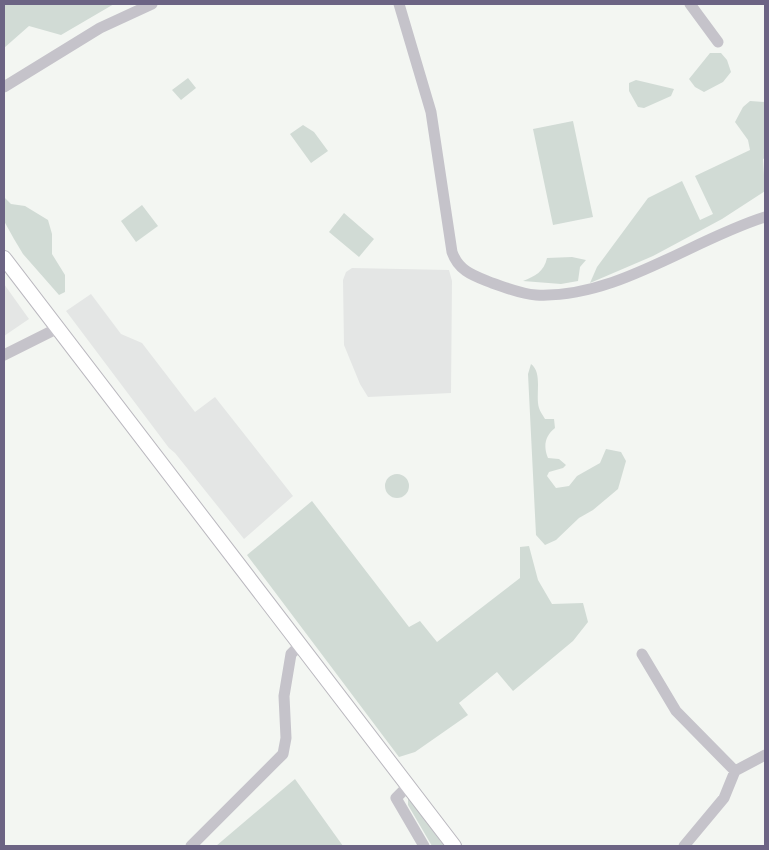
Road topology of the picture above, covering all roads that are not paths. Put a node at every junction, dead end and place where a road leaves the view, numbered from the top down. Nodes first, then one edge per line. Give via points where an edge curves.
1 (152, 4) edge
2 (399, 4) edge
3 (690, 4) edge
4 (718, 42) dead end
5 (4, 87) edge
6 (765, 217) edge
7 (4, 258) edge
8 (58, 328) junction
9 (4, 355) edge
10 (300, 645) junction
11 (642, 654) dead end
12 (765, 755) edge
13 (735, 771) junction
14 (408, 786) junction
15 (191, 846) edge
16 (424, 846) edge
17 (454, 846) edge
18 (684, 846) edge

1 - 5 street via 100,28
2 - 6 street via 431,112 452,252 455,261 468,273 520,292 537,295 572,292 614,282
3 - 4 street
7 - 8 main road
8 - 9 street
8 - 10 main road
10 - 14 main road
10 - 15 street via 291,654 284,696 286,738 283,754
11 - 13 street via 676,711
12 - 13 street
13 - 18 street via 724,798
14 - 16 street via 396,798
14 - 17 main road

